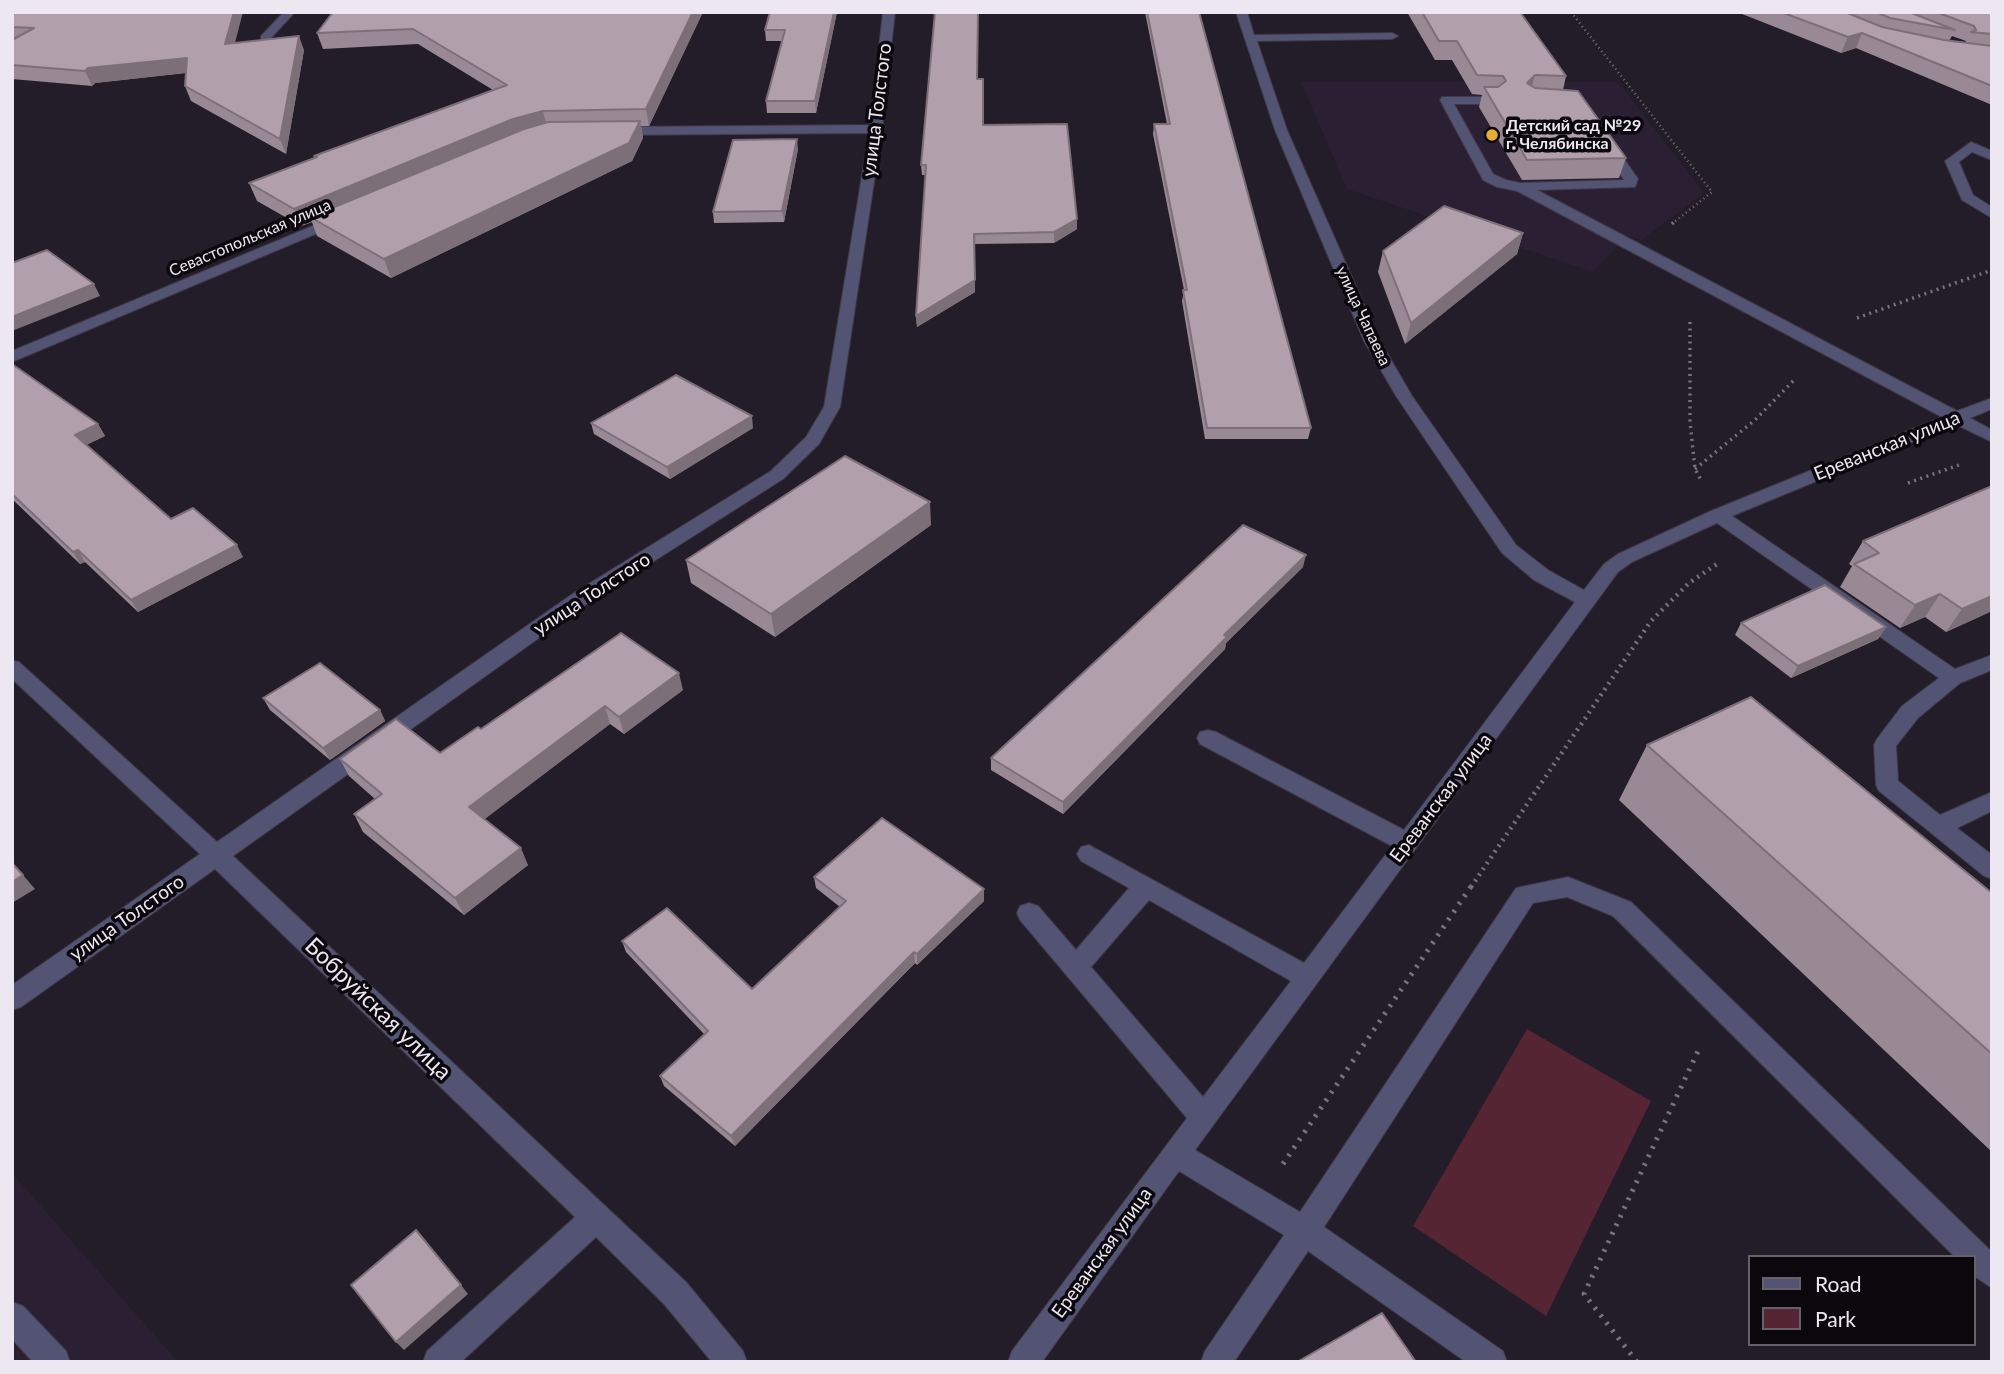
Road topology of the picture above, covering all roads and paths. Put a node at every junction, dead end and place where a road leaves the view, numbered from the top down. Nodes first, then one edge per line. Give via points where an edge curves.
1 (290, 12) edge
2 (889, 12) edge
3 (1241, 12) edge
4 (1392, 36) dead end
5 (265, 38) edge
6 (1250, 38) junction
7 (1492, 100) edge
8 (876, 129) junction
9 (597, 131) edge
10 (1600, 135) edge
11 (1992, 156) edge
12 (1521, 187) junction
13 (357, 211) edge
14 (1992, 214) edge
15 (1690, 276) junction
16 (12, 357) edge
17 (1992, 403) edge
18 (1956, 417) junction
19 (1992, 437) edge
20 (1967, 462) dead end
21 (1904, 485) dead end
22 (1717, 515) junction
23 (1754, 540) junction
24 (1588, 600) junction
25 (1992, 662) edge
26 (12, 667) edge
27 (1953, 678) junction
28 (1208, 738) dead end
29 (1992, 801) edge
30 (1938, 826) junction
31 (1407, 843) junction
32 (216, 855) junction
33 (1089, 855) dead end
34 (1992, 869) edge
35 (1145, 887) junction
36 (1029, 913) dead end
37 (1075, 968) junction
38 (1308, 978) junction
39 (12, 999) edge
40 (1720, 1005) junction
41 (1204, 1118) junction
42 (1175, 1153) junction
43 (1258, 1201) junction
44 (596, 1217) junction
45 (1304, 1232) junction
46 (1974, 1255) edge
47 (1976, 1257) edge
48 (1992, 1273) edge
49 (12, 1317) edge
50 (55, 1362) edge
51 (438, 1362) edge
52 (732, 1362) edge
53 (1023, 1362) edge
54 (1216, 1362) edge
55 (1492, 1362) edge
56 (1637, 1362) edge

1 - 5 street
2 - 8 street, улица Толстого
3 - 6 street, улица Чапаева
4 - 6 street
6 - 24 street, улица Чапаева via 1281,130 1372,341 1404,396 1509,549 1541,575
7 - 12 street via 1446,100 1488,177
8 - 9 street
8 - 32 street, улица Толстого via 832,407 813,440 777,475 582,598
10 - 12 street via 1630,184
11 - 14 street via 1971,146 1952,161 1967,197
12 - 15 street
13 - 16 street, Севастопольская улица
15 - 18 street
15 - 22 path via 1690,422 1695,468
17 - 18 street, Ереванская улица
18 - 19 street
18 - 22 street, Ереванская улица
20 - 21 path
22 - 23 street
22 - 24 street, Ереванская улица via 1625,558
23 - 27 street
23 - 43 path via 1689,583 1651,621
24 - 31 street, Ереванская улица
25 - 27 street
26 - 32 street, Бобруйская улица
27 - 30 street via 1910,712 1885,745 1887,785
28 - 31 street
29 - 30 street
30 - 34 street
31 - 38 street, Ереванская улица
32 - 39 street, улица Толстого
32 - 44 street, Бобруйская улица
33 - 35 street
35 - 37 street
35 - 38 street
36 - 37 street
37 - 41 street
38 - 41 street, Ереванская улица
40 - 45 street via 1622,909 1569,887 1525,895
40 - 46 street
40 - 56 path via 1584,1294
41 - 42 street, Ереванская улица
42 - 43 street
42 - 53 street, Ереванская улица
43 - 45 street
44 - 51 street
44 - 52 street, Бобруйская улица via 675,1293
45 - 54 street
45 - 55 street
47 - 48 street
49 - 50 street

